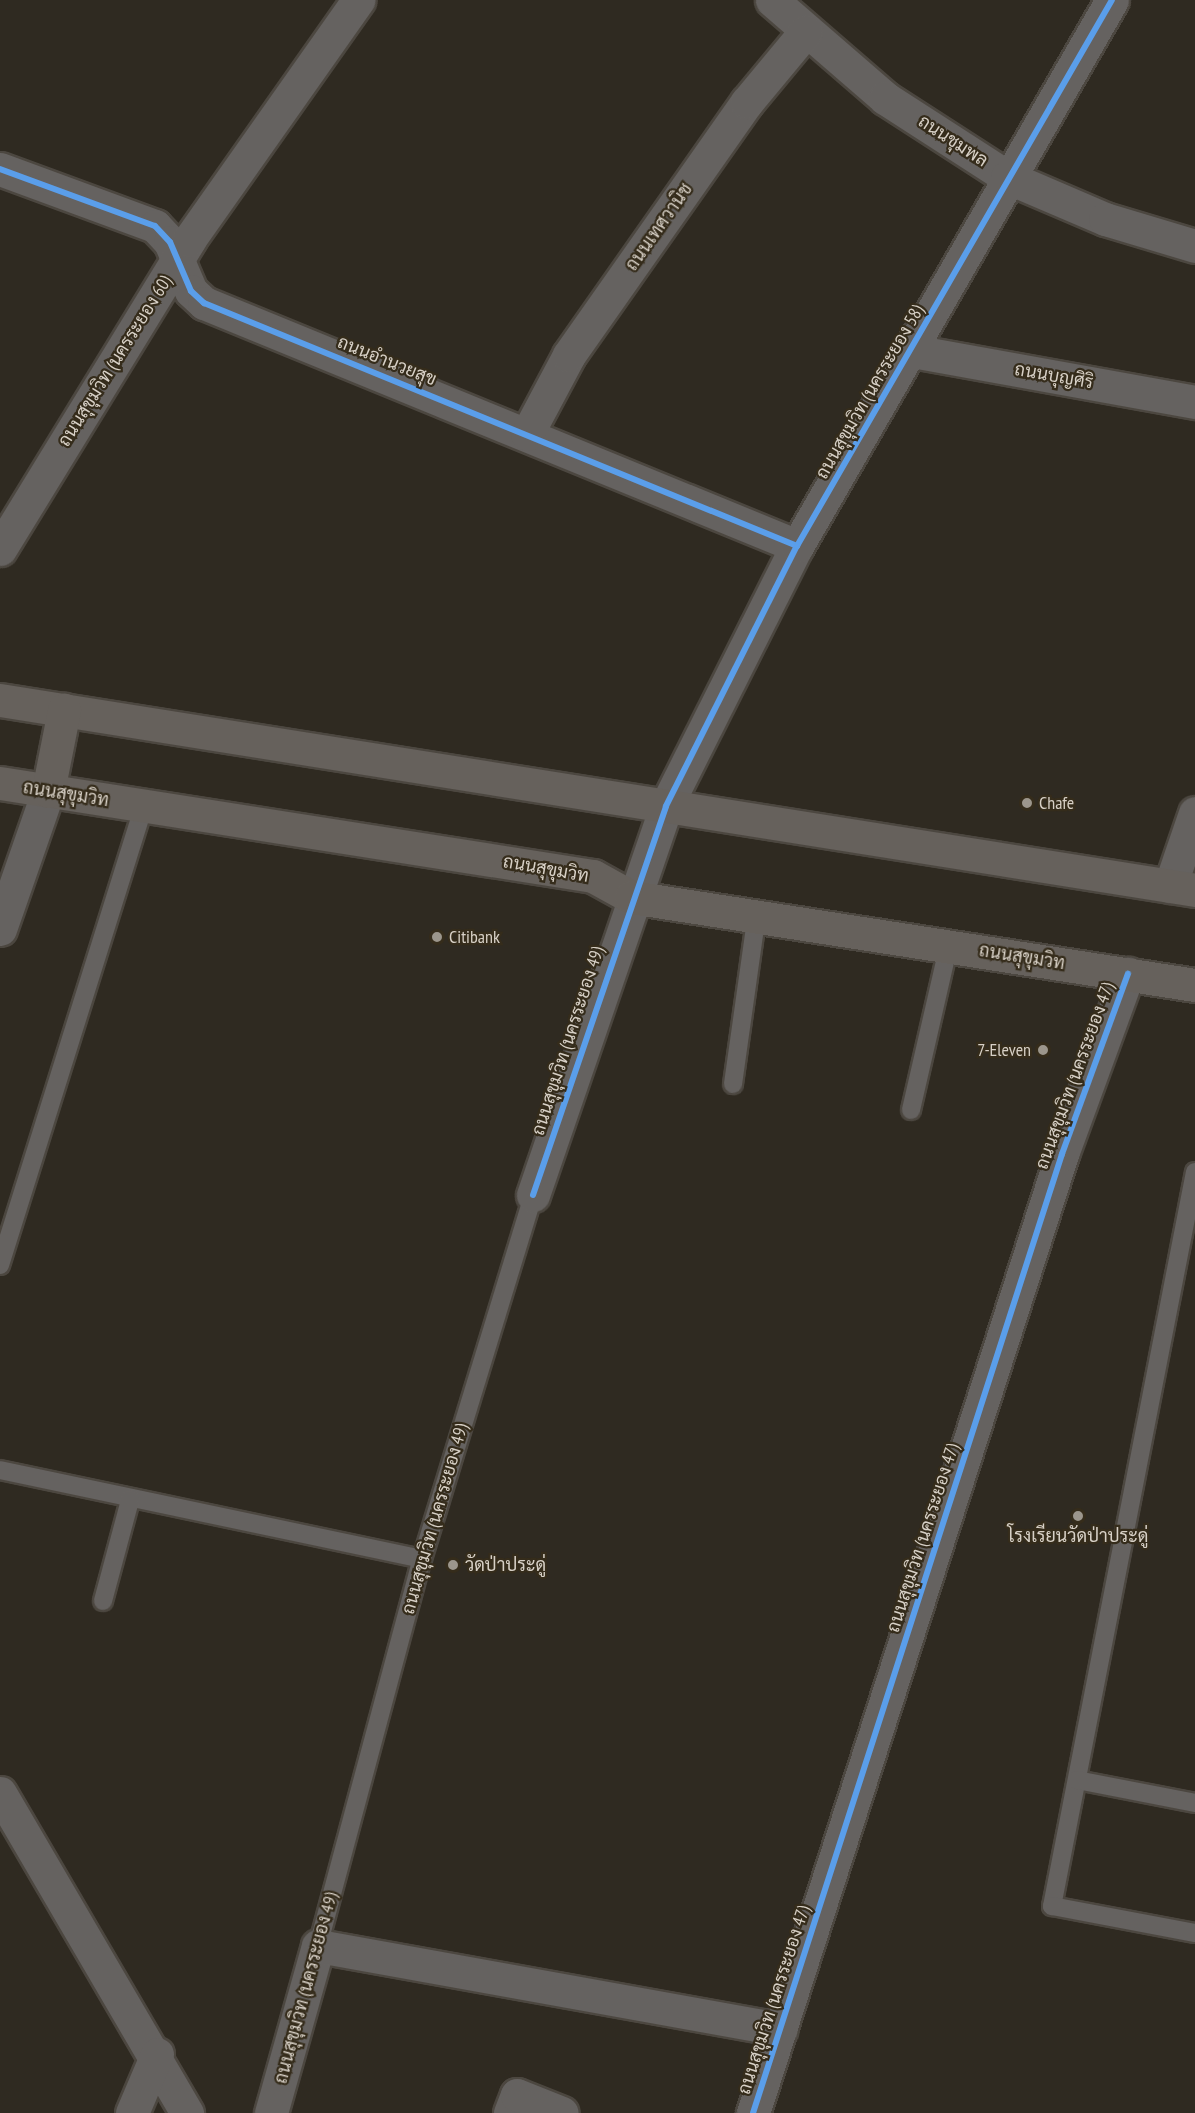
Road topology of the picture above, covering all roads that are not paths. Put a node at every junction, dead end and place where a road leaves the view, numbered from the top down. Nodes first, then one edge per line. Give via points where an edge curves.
1 (358, 0) edge
2 (1112, 0) edge
3 (781, 3) edge
4 (806, 31) junction
5 (0, 168) edge
6 (1007, 177) junction
7 (1195, 246) edge
8 (176, 263) junction
9 (912, 351) junction
10 (1195, 402) edge
11 (527, 434) junction
12 (797, 546) junction
13 (0, 549) edge
14 (0, 700) edge
15 (64, 710) junction
16 (0, 783) edge
17 (48, 791) junction
18 (144, 806) junction
19 (666, 806) junction
20 (1195, 813) edge
21 (1182, 888) edge
22 (5, 893) edge
23 (631, 897) junction
24 (757, 914) junction
25 (0, 929) edge
26 (949, 944) junction
27 (1128, 974) junction
28 (1195, 985) edge
29 (733, 1084) dead end
30 (911, 1110) dead end
31 (1195, 1172) edge
32 (533, 1195) joint
33 (0, 1265) edge
34 (0, 1470) edge
35 (130, 1500) junction
36 (422, 1559) junction
37 (103, 1601) dead end
38 (1077, 1780) junction
39 (0, 1793) edge
40 (1195, 1803) edge
41 (1195, 1933) edge
42 (318, 1946) junction
43 (781, 2029) junction
44 (157, 2054) junction
45 (513, 2104) edge
46 (132, 2113) edge
47 (187, 2113) edge
48 (271, 2113) edge
49 (562, 2113) edge
50 (753, 2113) edge

1 - 8 street, ถนนสุขุมวิท (นครระยอง 60)
2 - 6 street, ถนนสุขุมวิท (นครระยอง 58)
3 - 4 street, ถนนชุมพล
4 - 6 street, ถนนชุมพล via 885,98
4 - 11 street, ถนนเทศวานิช via 747,102 569,355
5 - 8 street, ถนนอำนวยสุข via 155,226 170,242
6 - 7 street, ถนนชุมพล via 1105,219
6 - 9 street, ถนนสุขุมวิท (นครระยอง 58)
8 - 11 street, ถนนอำนวยสุข via 204,303
8 - 13 street, ถนนสุขุมวิท (นครระยอง 60)
9 - 10 street, ถนนบุญศิริ
9 - 12 street, ถนนสุขุมวิท (นครระยอง 58)
11 - 12 street, ถนนอำนวยสุข
12 - 19 street, ถนนสุขุมวิท (นครระยอง 58)
14 - 15 main road
15 - 17 main road
15 - 19 main road
16 - 17 main road, ถนนสุขุมวิท
17 - 18 main road, ถนนสุขุมวิท
17 - 22 street
18 - 23 main road, ถนนสุขุมวิท via 593,876
18 - 33 lane
19 - 21 main road
19 - 23 street, ถนนสุขุมวิท (นครระยอง 49)
20 - 21 street
22 - 25 street
23 - 24 main road, ถนนสุขุมวิท
23 - 32 street, ถนนสุขุมวิท (นครระยอง 49)
24 - 26 main road, ถนนสุขุมวิท
24 - 29 lane
26 - 27 main road, ถนนสุขุมวิท
26 - 30 lane
27 - 28 main road, ถนนสุขุมวิท
27 - 43 street, ถนนสุขุมวิท (นครระยอง 47) via 1062,1154
31 - 38 lane
32 - 36 lane, ถนนสุขุมวิท (นครระยอง 49)
34 - 35 lane
35 - 36 lane
35 - 37 lane
36 - 42 lane, ถนนสุขุมวิท (นครระยอง 49)
38 - 40 lane
38 - 41 lane via 1052,1905
39 - 44 street
42 - 43 street
42 - 48 street, ถนนสุขุมวิท (นครระยอง 49)
43 - 50 street, ถนนสุขุมวิท (นครระยอง 47)
44 - 46 street
44 - 47 street
45 - 49 street

